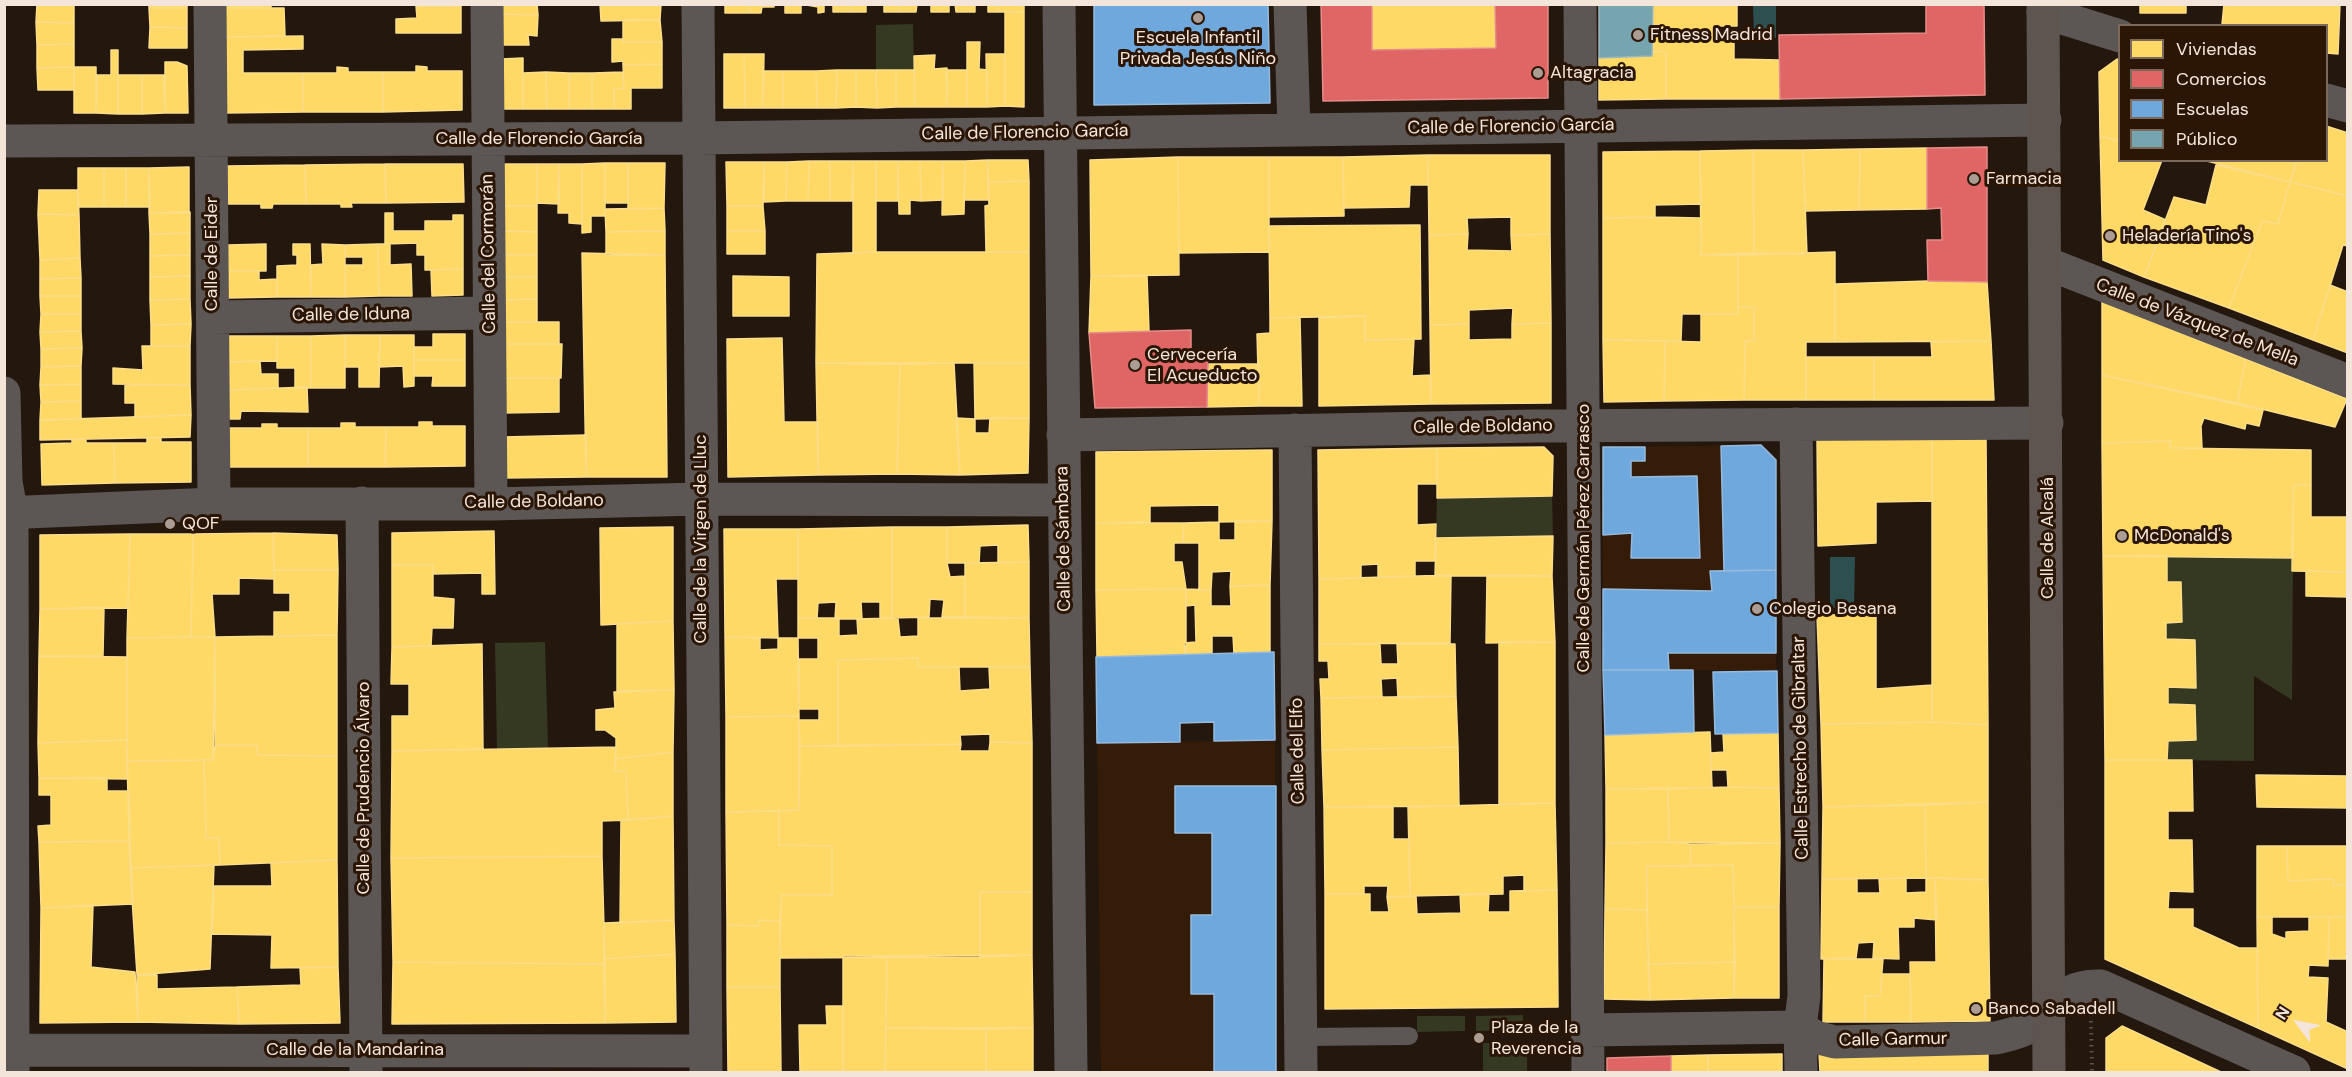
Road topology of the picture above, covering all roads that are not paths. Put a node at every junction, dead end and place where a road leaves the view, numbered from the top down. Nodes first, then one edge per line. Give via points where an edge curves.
1 (210, 4) edge
2 (487, 4) edge
3 (698, 4) edge
4 (1059, 4) edge
5 (1290, 4) edge
6 (1580, 4) edge
7 (2043, 8) edge
8 (2118, 35) edge
9 (2328, 101) edge
10 (2348, 106) edge
11 (2045, 120) junction
12 (1581, 126) junction
13 (1294, 129) junction
14 (1060, 133) junction
15 (698, 138) junction
16 (488, 139) junction
17 (4, 140) edge
18 (211, 141) junction
19 (4, 148) edge
20 (2046, 263) junction
21 (489, 313) junction
22 (213, 317) junction
23 (2348, 381) edge
24 (4, 393) edge
25 (1796, 423) junction
26 (2047, 423) junction
27 (1583, 426) junction
28 (1295, 430) junction
29 (1063, 435) junction
30 (701, 499) junction
31 (1064, 500) junction
32 (362, 503) junction
33 (214, 504) junction
34 (491, 504) junction
35 (8, 514) edge
36 (2050, 1009) junction
37 (1800, 1027) junction
38 (1587, 1030) junction
39 (1408, 1036) dead end
40 (1301, 1037) junction
41 (10, 1057) edge
42 (366, 1061) edge
43 (706, 1062) edge
44 (1071, 1072) edge
45 (1301, 1072) edge
46 (1588, 1072) edge
47 (1801, 1072) edge
48 (2049, 1072) edge
49 (2294, 1072) edge

1 - 18 street, Calle de Eider
2 - 16 street, Calle del Cormorán
3 - 15 street, Calle de la Virgen de Lluc
4 - 14 street, Calle de Sámbara
5 - 13 street
6 - 12 street, Calle de Germán Pérez Carrasco
7 - 8 street
7 - 11 main road, Calle de Alcalá
9 - 10 street
11 - 12 street, Calle de Florencio García
11 - 20 main road, Calle de Alcalá
12 - 13 street, Calle de Florencio García
12 - 27 street, Calle de Germán Pérez Carrasco
13 - 14 street, Calle de Florencio García
14 - 15 street, Calle de Florencio García
14 - 29 street, Calle de Sámbara
15 - 16 street, Calle de Florencio García
15 - 30 street, Calle de la Virgen de Lluc
16 - 18 street, Calle de Florencio García
16 - 21 street, Calle del Cormorán
17 - 18 street, Calle de Florencio García
17 - 19 street
18 - 22 street, Calle de Eider
20 - 23 street, Calle de Vázquez de Mella
20 - 26 main road, Calle de Alcalá
21 - 22 street, Calle de Iduna
21 - 34 street, Calle del Cormorán
22 - 33 street, Calle de Eider
24 - 35 street
25 - 26 street, Calle de Boldano
25 - 27 street, Calle de Boldano
25 - 37 street, Calle Estrecho de Gibraltar via 1804,996
26 - 36 main road, Calle de Alcalá
27 - 28 street, Calle de Boldano
27 - 38 street, Calle de Germán Pérez Carrasco
28 - 29 street, Calle de Boldano
28 - 40 street, Calle del Elfo
29 - 31 street, Calle de Sámbara
30 - 31 street, Calle de Boldano
30 - 34 street, Calle de Boldano
30 - 43 street, Calle de la Virgen de Lluc
31 - 44 street, Calle de Sámbara
32 - 33 street, Calle de Boldano
32 - 34 street, Calle de Boldano
32 - 42 street, Calle de Prudencio Álvaro
33 - 35 street, Calle de Boldano
35 - 41 street
36 - 37 street, Calle Garmur via 2018,1033 1996,1038 1835,1042 1815,1037
36 - 48 main road, Calle de Alcalá
36 - 49 street, Calle Garmur via 2083,985 2101,986
37 - 38 street, Calle Garmur
37 - 47 street, Calle Estrecho de Gibraltar
38 - 46 street, Calle de Germán Pérez Carrasco
39 - 40 lane
40 - 45 street, Calle del Elfo
41 - 42 street, Calle de la Mandarina
42 - 43 street, Calle de la Mandarina

